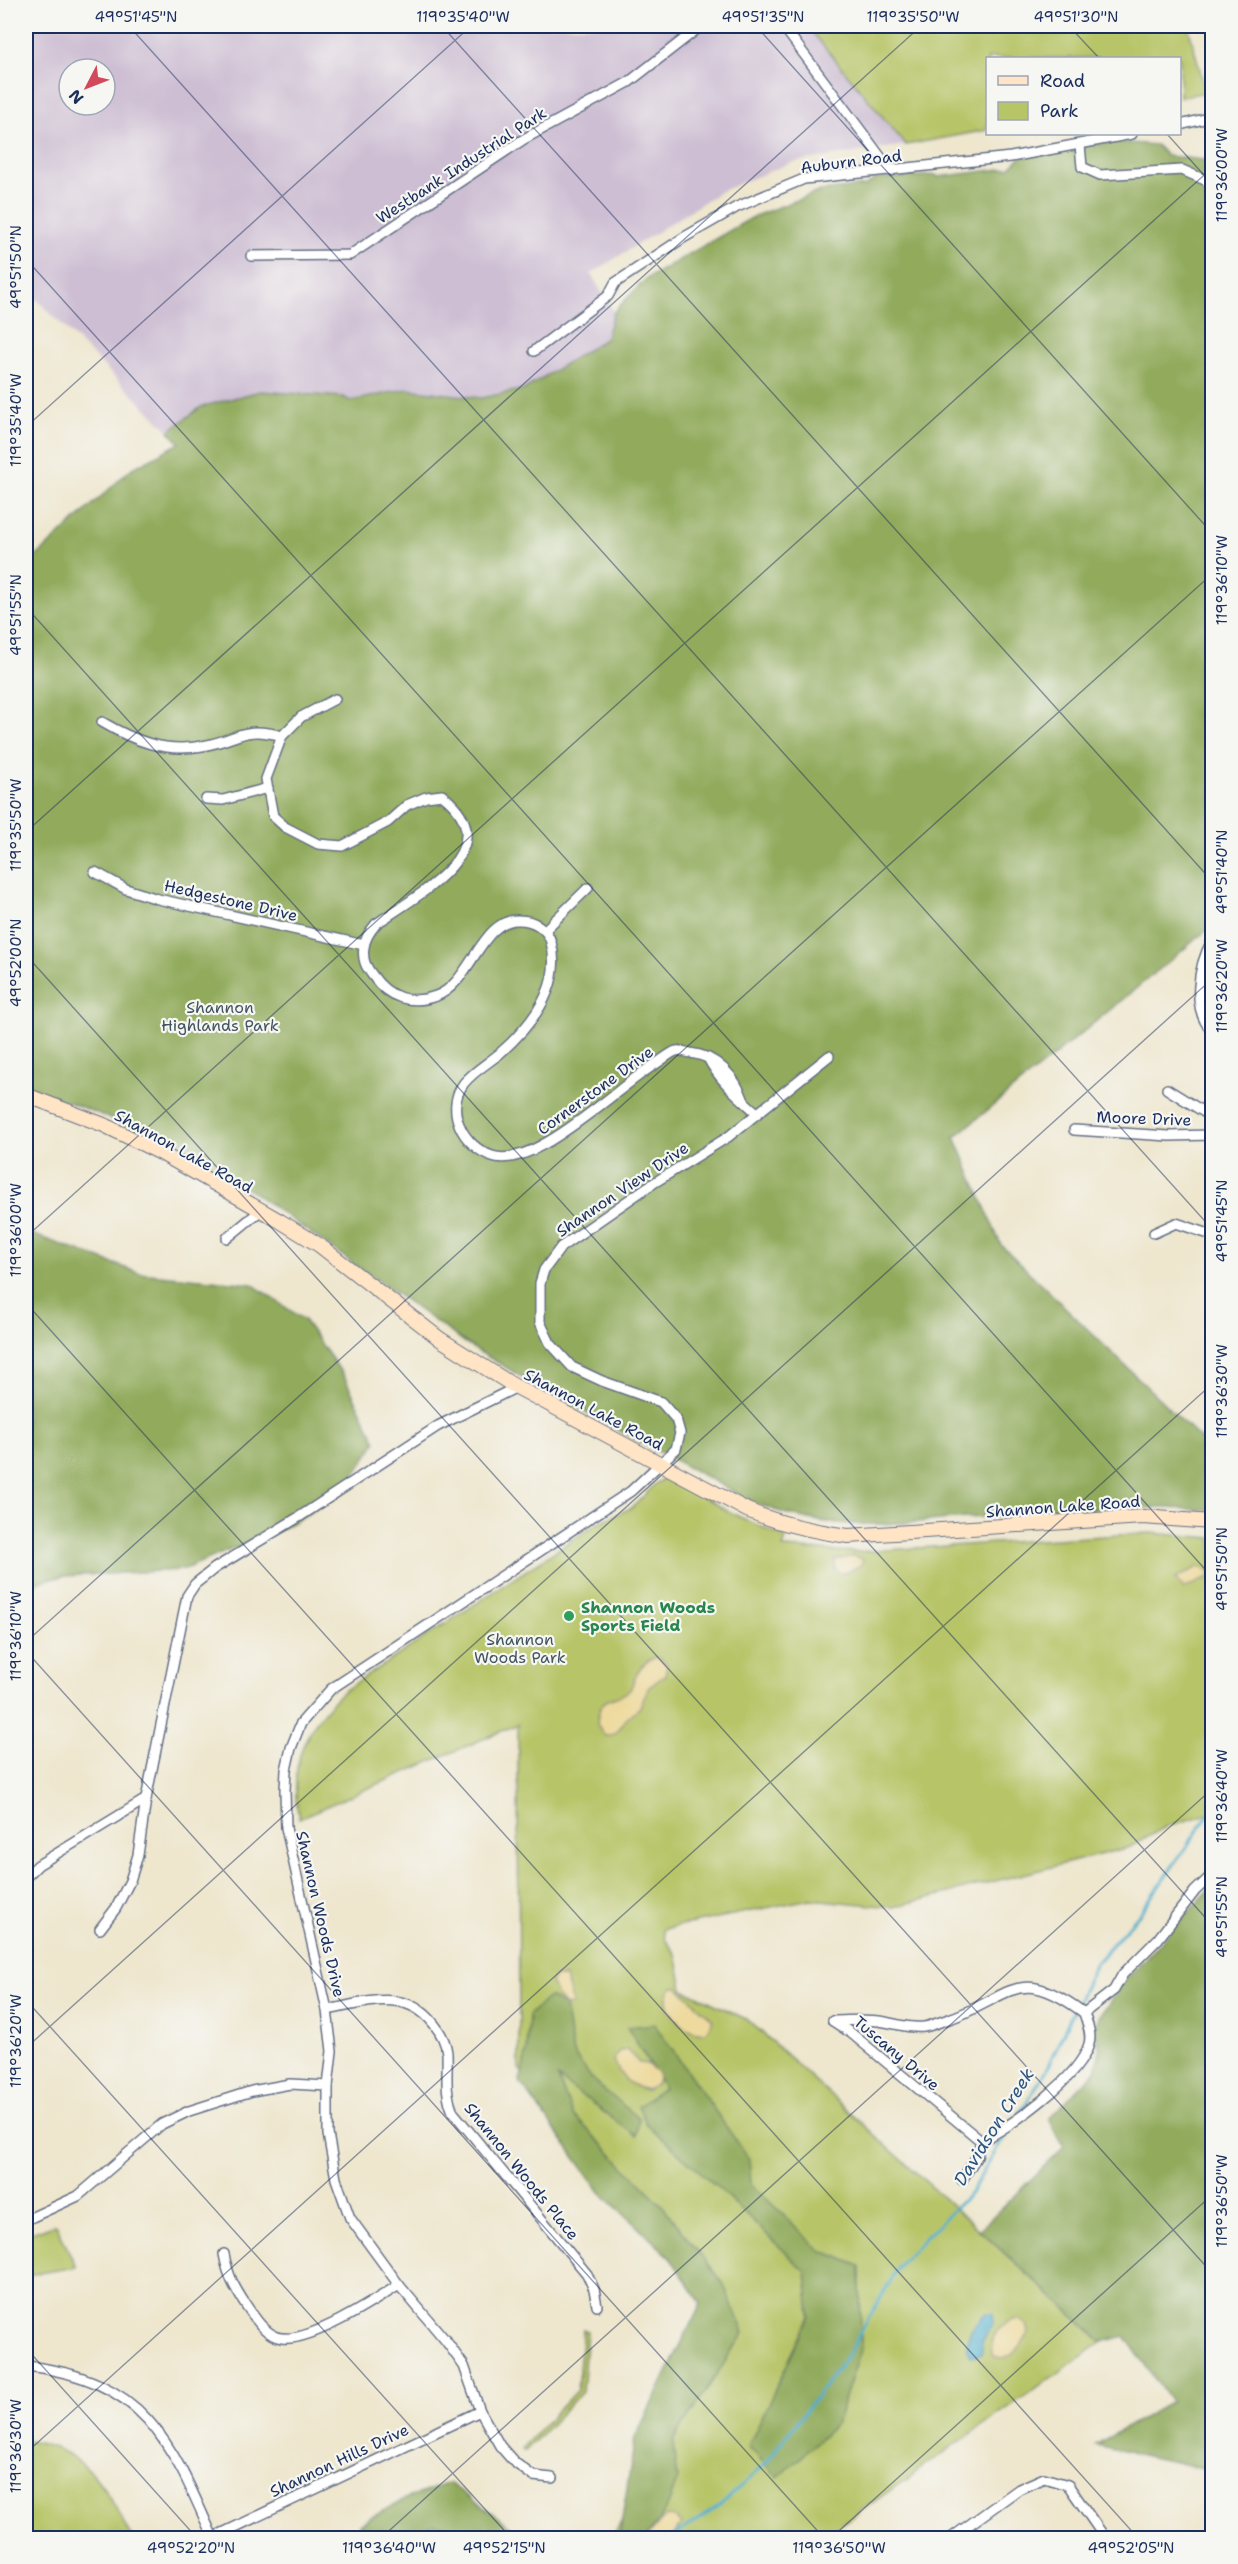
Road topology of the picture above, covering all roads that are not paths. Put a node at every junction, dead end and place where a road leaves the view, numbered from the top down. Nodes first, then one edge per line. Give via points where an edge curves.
1 (701, 26) edge
2 (783, 26) edge
3 (1212, 117) edge
4 (1181, 125) edge
5 (1127, 135) edge
6 (1080, 145) junction
7 (891, 171) junction
8 (1212, 183) edge
9 (251, 256) dead end
10 (534, 351) dead end
11 (335, 699) dead end
12 (102, 722) dead end
13 (282, 736) junction
14 (268, 788) junction
15 (206, 799) dead end
16 (95, 872) dead end
17 (588, 888) dead end
18 (545, 930) junction
19 (1212, 942) edge
20 (364, 945) junction
21 (1212, 1031) edge
22 (829, 1056) dead end
23 (1167, 1089) dead end
24 (26, 1095) edge
25 (757, 1113) junction
26 (1212, 1117) edge
27 (1074, 1130) dead end
28 (1212, 1135) edge
29 (260, 1211) junction
30 (1154, 1233) dead end
31 (1212, 1235) edge
32 (226, 1238) dead end
33 (517, 1386) junction
34 (660, 1462) junction
35 (1212, 1522) edge
36 (146, 1799) junction
37 (1212, 1875) edge
38 (26, 1877) edge
39 (100, 1929) dead end
40 (327, 2010) junction
41 (1084, 2013) junction
42 (328, 2086) junction
43 (981, 2141) junction
44 (962, 2180) dead end
45 (26, 2220) edge
46 (224, 2254) dead end
47 (399, 2285) junction
48 (597, 2306) dead end
49 (26, 2366) edge
50 (480, 2411) junction
51 (552, 2478) dead end
52 (212, 2538) edge
53 (951, 2538) edge
54 (1105, 2538) edge

1 - 9 street, Westbank Industrial Park via 629,82 524,139 350,255
2 - 7 street
3 - 4 street
5 - 6 street, Auburn Road
6 - 7 street, Auburn Road
6 - 8 street via 1082,167 1100,175 1182,170
7 - 10 street, Auburn Road via 804,179 737,207 615,283 608,296
11 - 13 street via 301,717
12 - 13 street via 148,745 177,749 204,746 261,730
13 - 14 street via 266,779
14 - 15 street via 223,800
14 - 20 street via 273,816 318,844 342,846 426,797 442,795 458,807 466,822 467,836 464,850 452,868 376,924
16 - 20 street, Hedgestone Drive via 126,889 158,899
17 - 18 street
18 - 20 street via 519,920 502,923 452,986 438,996 417,1001 386,992 364,964
18 - 25 street, Cornerstone Drive via 554,955 549,987 539,1011 520,1035 463,1084 456,1101 459,1129 472,1143 491,1156 511,1159 537,1149 676,1051 719,1062 739,1086 744,1101
19 - 21 street via 1205,955 1199,993 1204,1022
22 - 25 street, Shannon View Drive
23 - 26 street
24 - 29 main road, Shannon Lake Road via 159,1152
25 - 34 street, Shannon View Drive via 728,1137 561,1247 544,1270 540,1283 540,1322 550,1343 572,1367 661,1402 676,1419 680,1433 676,1449
27 - 28 street, Moore Drive
29 - 32 street
29 - 33 main road, Shannon Lake Road via 319,1245 440,1339
30 - 31 street via 1176,1223
33 - 34 main road, Shannon Lake Road
33 - 36 street via 438,1426 195,1584 187,1596
34 - 35 main road, Shannon Lake Road via 772,1521 848,1536 1143,1517
34 - 40 street, Shannon Woods Drive via 631,1491 331,1689 301,1723 286,1770 286,1828
36 - 38 street via 38,1865
36 - 39 street via 130,1881
37 - 41 street via 1114,1990
40 - 42 street, Shannon Woods Drive via 332,2051
40 - 48 street, Shannon Woods Place via 379,2000 413,2005 426,2014 444,2039 446,2091 453,2112 587,2274
41 - 43 street via 1089,2046 1074,2068 1034,2109
41 - 43 street, Tuscany Drive via 1052,1992 1026,1986 924,2027 880,2021 833,2021
42 - 45 street via 290,2084 252,2091 189,2111 162,2124 78,2196
42 - 47 street, Shannon Woods Drive via 328,2134 336,2179 350,2218
43 - 44 street
46 - 47 street via 229,2277 252,2315 266,2331 281,2338 319,2329
47 - 50 street, Shannon Woods Drive via 464,2366
49 - 52 street via 81,2378 125,2397 171,2448
50 - 51 street, Shannon Woods Drive via 514,2462 533,2476
50 - 52 street, Shannon Hills Drive
53 - 54 street via 1019,2489 1044,2478 1068,2485

